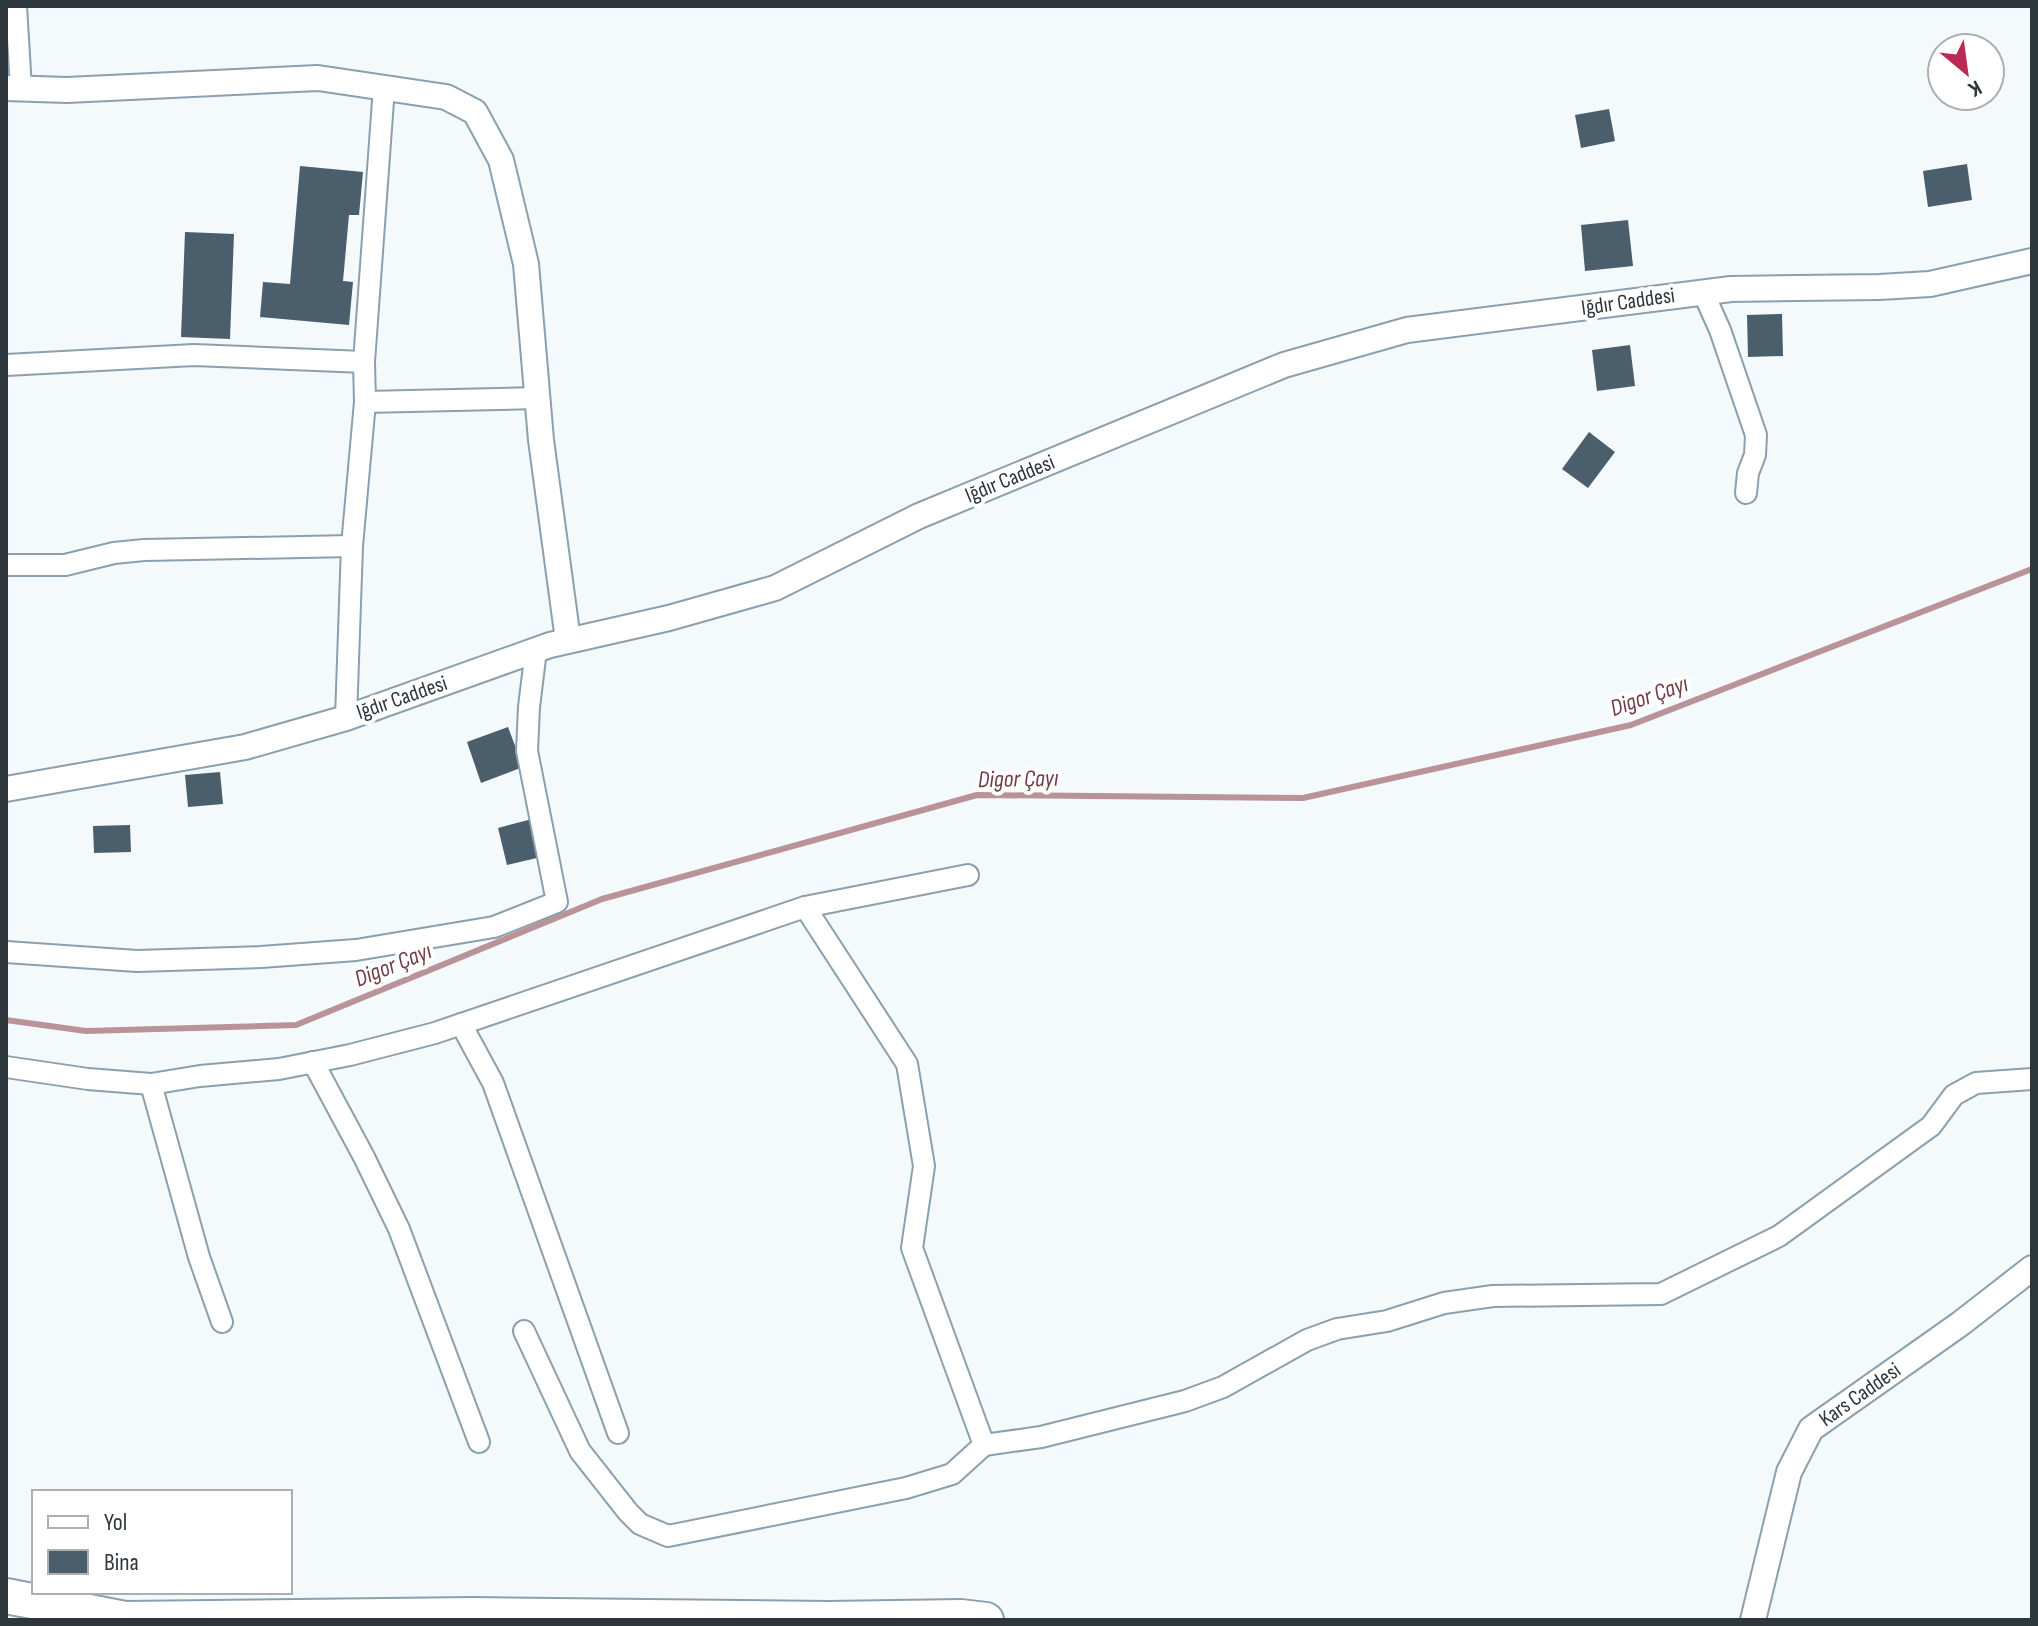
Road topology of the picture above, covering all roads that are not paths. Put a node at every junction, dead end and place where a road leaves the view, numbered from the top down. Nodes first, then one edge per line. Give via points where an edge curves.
1 (16, 6) edge
2 (384, 87) junction
3 (14, 88) edge
4 (2032, 261) edge
5 (1703, 292) junction
6 (364, 362) junction
7 (6, 365) edge
8 (538, 398) junction
9 (365, 402) junction
10 (1746, 493) dead end
11 (352, 546) junction
12 (6, 565) edge
13 (568, 640) junction
14 (536, 650) junction
15 (346, 718) junction
16 (6, 789) edge
17 (968, 875) dead end
18 (805, 907) junction
19 (6, 952) edge
20 (461, 1024) junction
21 (313, 1062) junction
22 (6, 1067) edge
23 (2032, 1079) edge
24 (151, 1084) junction
25 (2032, 1268) edge
26 (222, 1322) dead end
27 (524, 1331) dead end
28 (618, 1433) dead end
29 (479, 1442) dead end
30 (984, 1445) junction
31 (6, 1596) edge
32 (391, 1618) edge
33 (986, 1620) edge
34 (1753, 1620) edge

1 - 3 street
2 - 3 street via 318,78
2 - 6 street
2 - 8 street via 446,97 475,112 501,160 526,264
4 - 5 street, Iğdır Caddesi via 1930,284
5 - 10 street via 1756,435
5 - 13 street, Iğdır Caddesi via 1407,330 1284,365 919,516 775,588
6 - 7 street via 194,355
6 - 9 street
8 - 9 street
8 - 13 street
9 - 11 street
11 - 12 street via 144,550 65,565
11 - 15 street
13 - 14 street, Iğdır Caddesi
14 - 15 street, Iğdır Caddesi
14 - 19 street via 527,751 557,902 494,927 356,950 137,961
15 - 16 street, Iğdır Caddesi via 245,747
17 - 18 street
18 - 20 street
18 - 30 street via 907,1064 924,1166 912,1248
20 - 21 street
20 - 28 street via 493,1083
21 - 24 street
21 - 29 street via 399,1229
22 - 24 street
23 - 30 street via 1976,1083 1954,1095 1931,1126 1779,1236 1661,1294 1493,1296 1444,1303 1307,1340 1223,1387 1185,1401 1041,1437
24 - 26 street
25 - 34 street, Kars Caddesi via 1811,1429 1789,1472
27 - 30 street via 580,1451 640,1524 668,1536 906,1488 952,1474
31 - 32 highway via 125,1619
32 - 33 highway

